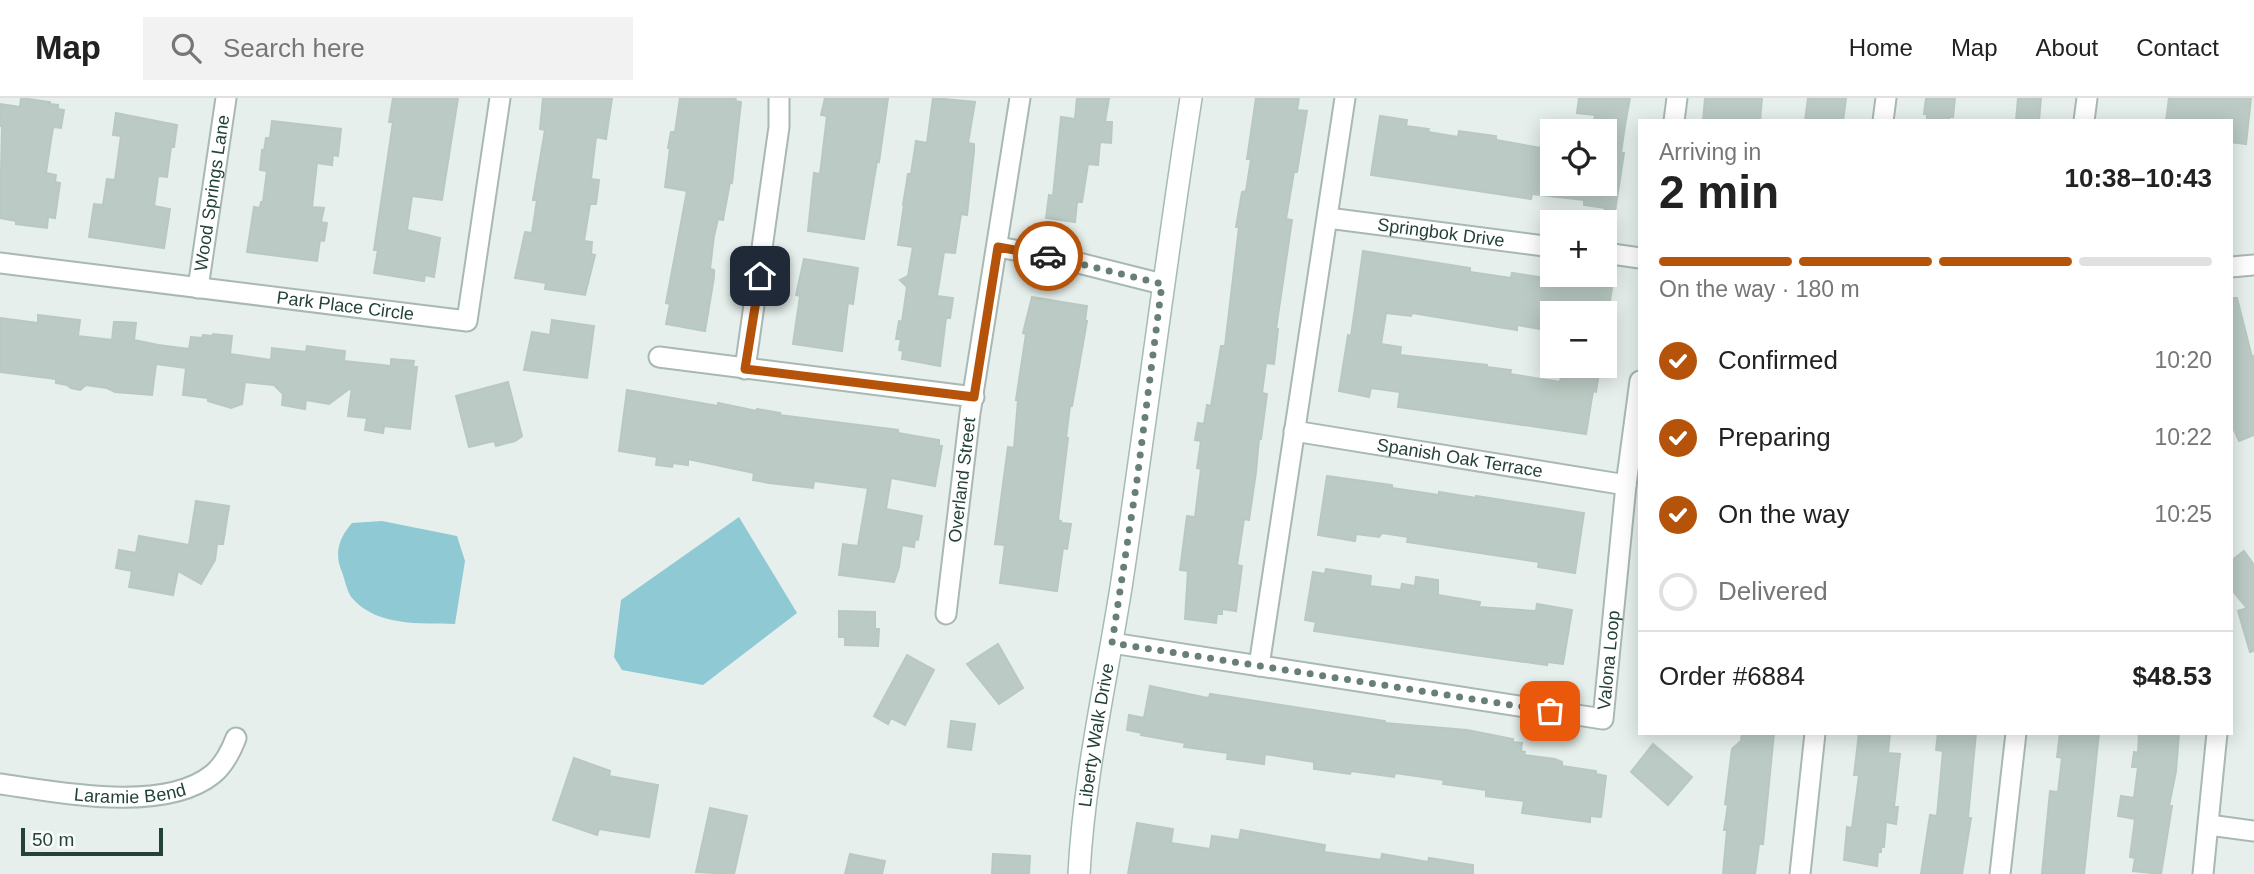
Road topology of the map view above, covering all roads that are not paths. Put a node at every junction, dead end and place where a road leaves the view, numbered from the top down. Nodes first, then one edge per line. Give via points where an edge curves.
1 (226, 98) edge
2 (500, 98) edge
3 (779, 98) edge
4 (1020, 98) edge
5 (1191, 98) edge
6 (1345, 98) edge
7 (1677, 98) edge
8 (1886, 98) edge
9 (2087, 98) edge
10 (1674, 119) edge
11 (1883, 119) edge
12 (2084, 119) edge
13 (1328, 218) junction
14 (1540, 245) edge
15 (998, 247) junction
16 (1617, 255) edge
17 (1638, 258) edge
18 (0, 263) edge
19 (2254, 265) edge
20 (2233, 267) edge
21 (1162, 284) junction
22 (198, 288) junction
23 (659, 357) dead end
24 (745, 369) junction
25 (1638, 396) edge
26 (974, 397) junction
27 (1294, 431) junction
28 (1626, 485) junction
29 (946, 614) dead end
30 (1112, 643) junction
31 (1259, 666) junction
32 (1815, 735) edge
33 (2016, 735) edge
34 (2217, 735) edge
35 (236, 738) dead end
36 (0, 784) edge
37 (2209, 825) junction
38 (2254, 831) edge
39 (1079, 874) edge
40 (1800, 874) edge
41 (2000, 874) edge
42 (2203, 874) edge

1 - 22 street, Wood Springs Lane
2 - 22 street, Park Place Circle via 467,321
3 - 24 street via 779,127
4 - 15 street, Overland Street
5 - 21 street, Liberty Walk Drive
6 - 13 street
7 - 10 street
8 - 11 street
9 - 12 street
13 - 14 street, Springbok Drive
13 - 27 street
15 - 21 street
15 - 26 street, Overland Street
16 - 17 street
18 - 22 street, Park Place Circle
19 - 20 street
21 - 30 street, Liberty Walk Drive
23 - 24 street
24 - 26 street
25 - 28 street, Valona Loop
26 - 29 street, Overland Street
27 - 28 street, Spanish Oak Terrace
27 - 31 street
28 - 31 street, Valona Loop via 1603,719
30 - 31 street, Valona Loop
30 - 39 street, Liberty Walk Drive via 1088,783
32 - 40 street
33 - 41 street
34 - 37 street
35 - 36 street, Laramie Bend via 213,774 167,793 87,797
37 - 38 street
37 - 42 street

